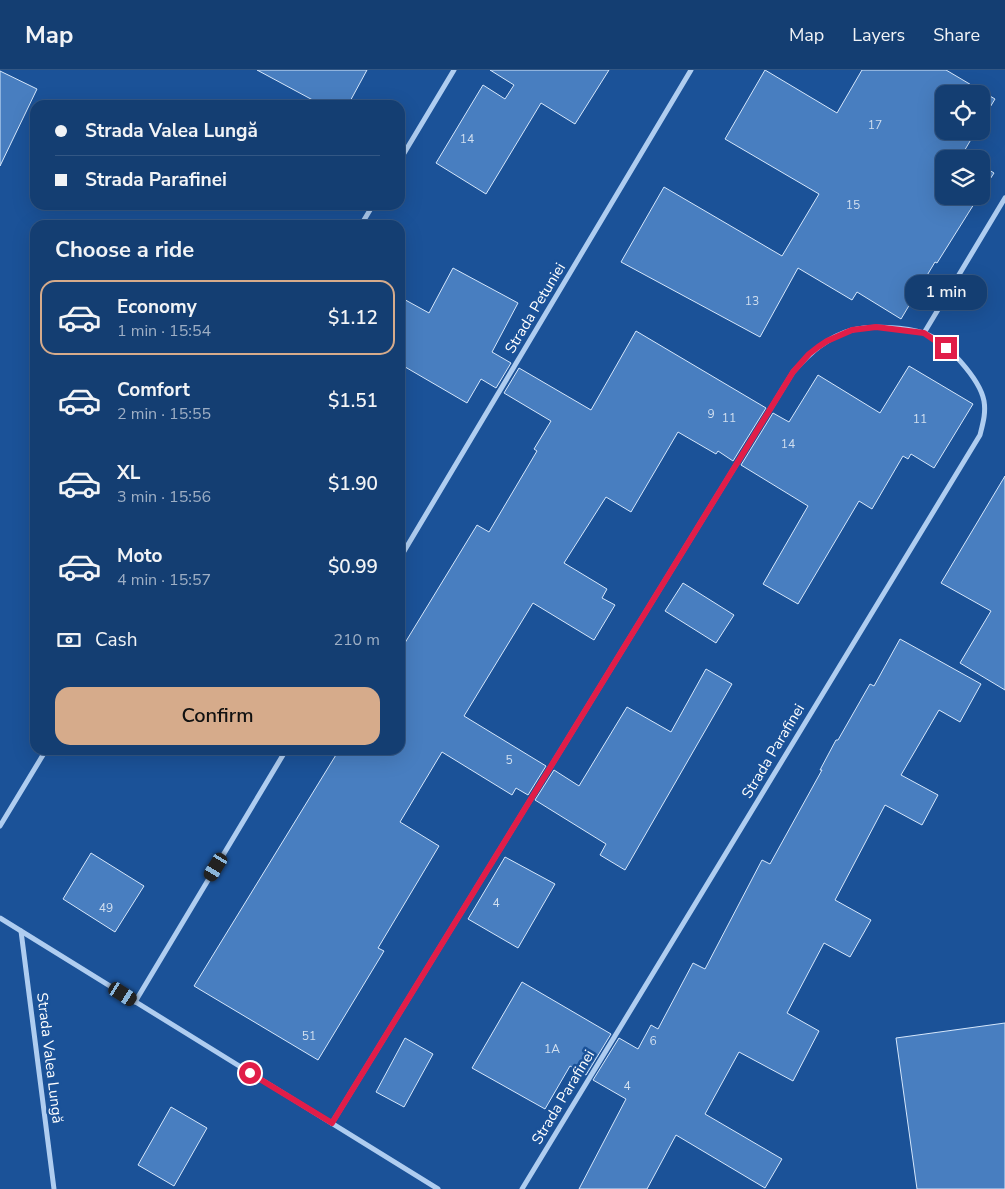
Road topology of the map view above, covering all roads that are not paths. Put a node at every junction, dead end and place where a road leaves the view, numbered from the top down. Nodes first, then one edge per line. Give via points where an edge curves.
1 (454, 70) edge
2 (692, 70) edge
3 (405, 152) edge
4 (1005, 198) edge
5 (924, 333) junction
6 (405, 550) edge
7 (43, 755) edge
8 (283, 755) edge
9 (0, 826) edge
10 (0, 918) edge
11 (21, 931) junction
12 (135, 1002) junction
13 (332, 1123) junction
14 (54, 1189) edge
15 (438, 1189) edge
16 (522, 1189) edge

1 - 3 street
2 - 6 street, Strada Petuniei
4 - 5 street
5 - 13 street via 876,327 852,330 821,345 793,372
5 - 16 street, Strada Parafinei via 956,356 970,372 984,399 985,418 980,434
7 - 9 street
8 - 12 street
10 - 11 street
11 - 12 street
11 - 14 street, Strada Valea Lungă
12 - 13 street
13 - 15 street

